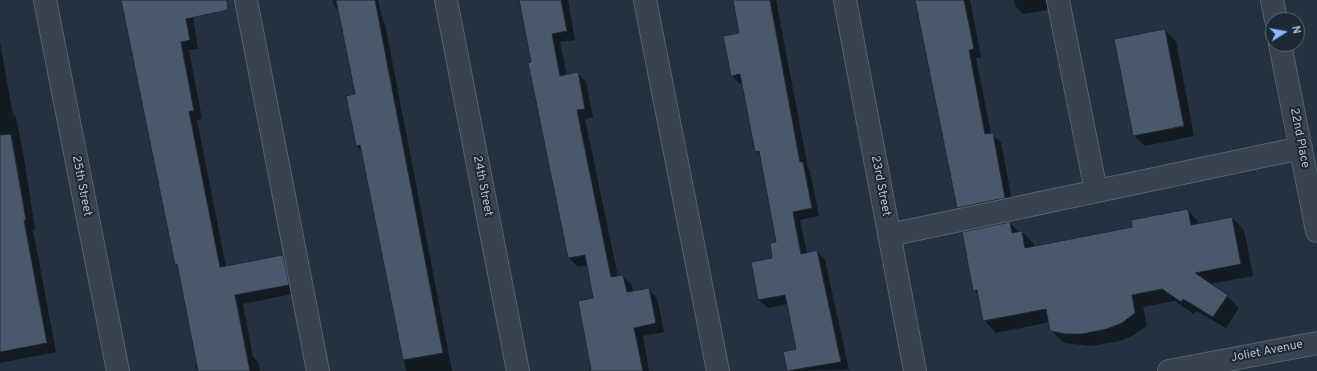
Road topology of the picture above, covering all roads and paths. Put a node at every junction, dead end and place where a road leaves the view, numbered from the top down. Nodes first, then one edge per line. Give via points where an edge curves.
1 (45, 0) edge
2 (246, 0) edge
3 (446, 0) edge
4 (645, 0) edge
5 (844, 0) edge
6 (1058, 0) edge
7 (1272, 0) edge
8 (1274, 12) edge
9 (1282, 52) edge
10 (1301, 148) junction
11 (1096, 191) junction
12 (1317, 231) edge
13 (889, 235) junction
14 (1317, 343) edge
15 (118, 371) edge
16 (318, 371) edge
17 (518, 371) edge
18 (718, 371) edge
19 (915, 371) edge
20 (1169, 371) edge

1 - 15 street, 25th Street
2 - 16 street
3 - 17 street, 24th Street
4 - 18 street
5 - 13 street, 23rd Street
6 - 11 street
7 - 8 street
9 - 10 street, 22nd Place
10 - 11 street
10 - 12 street, 22nd Place
11 - 13 street
13 - 19 street, 23rd Street
14 - 20 street, Joliet Avenue

